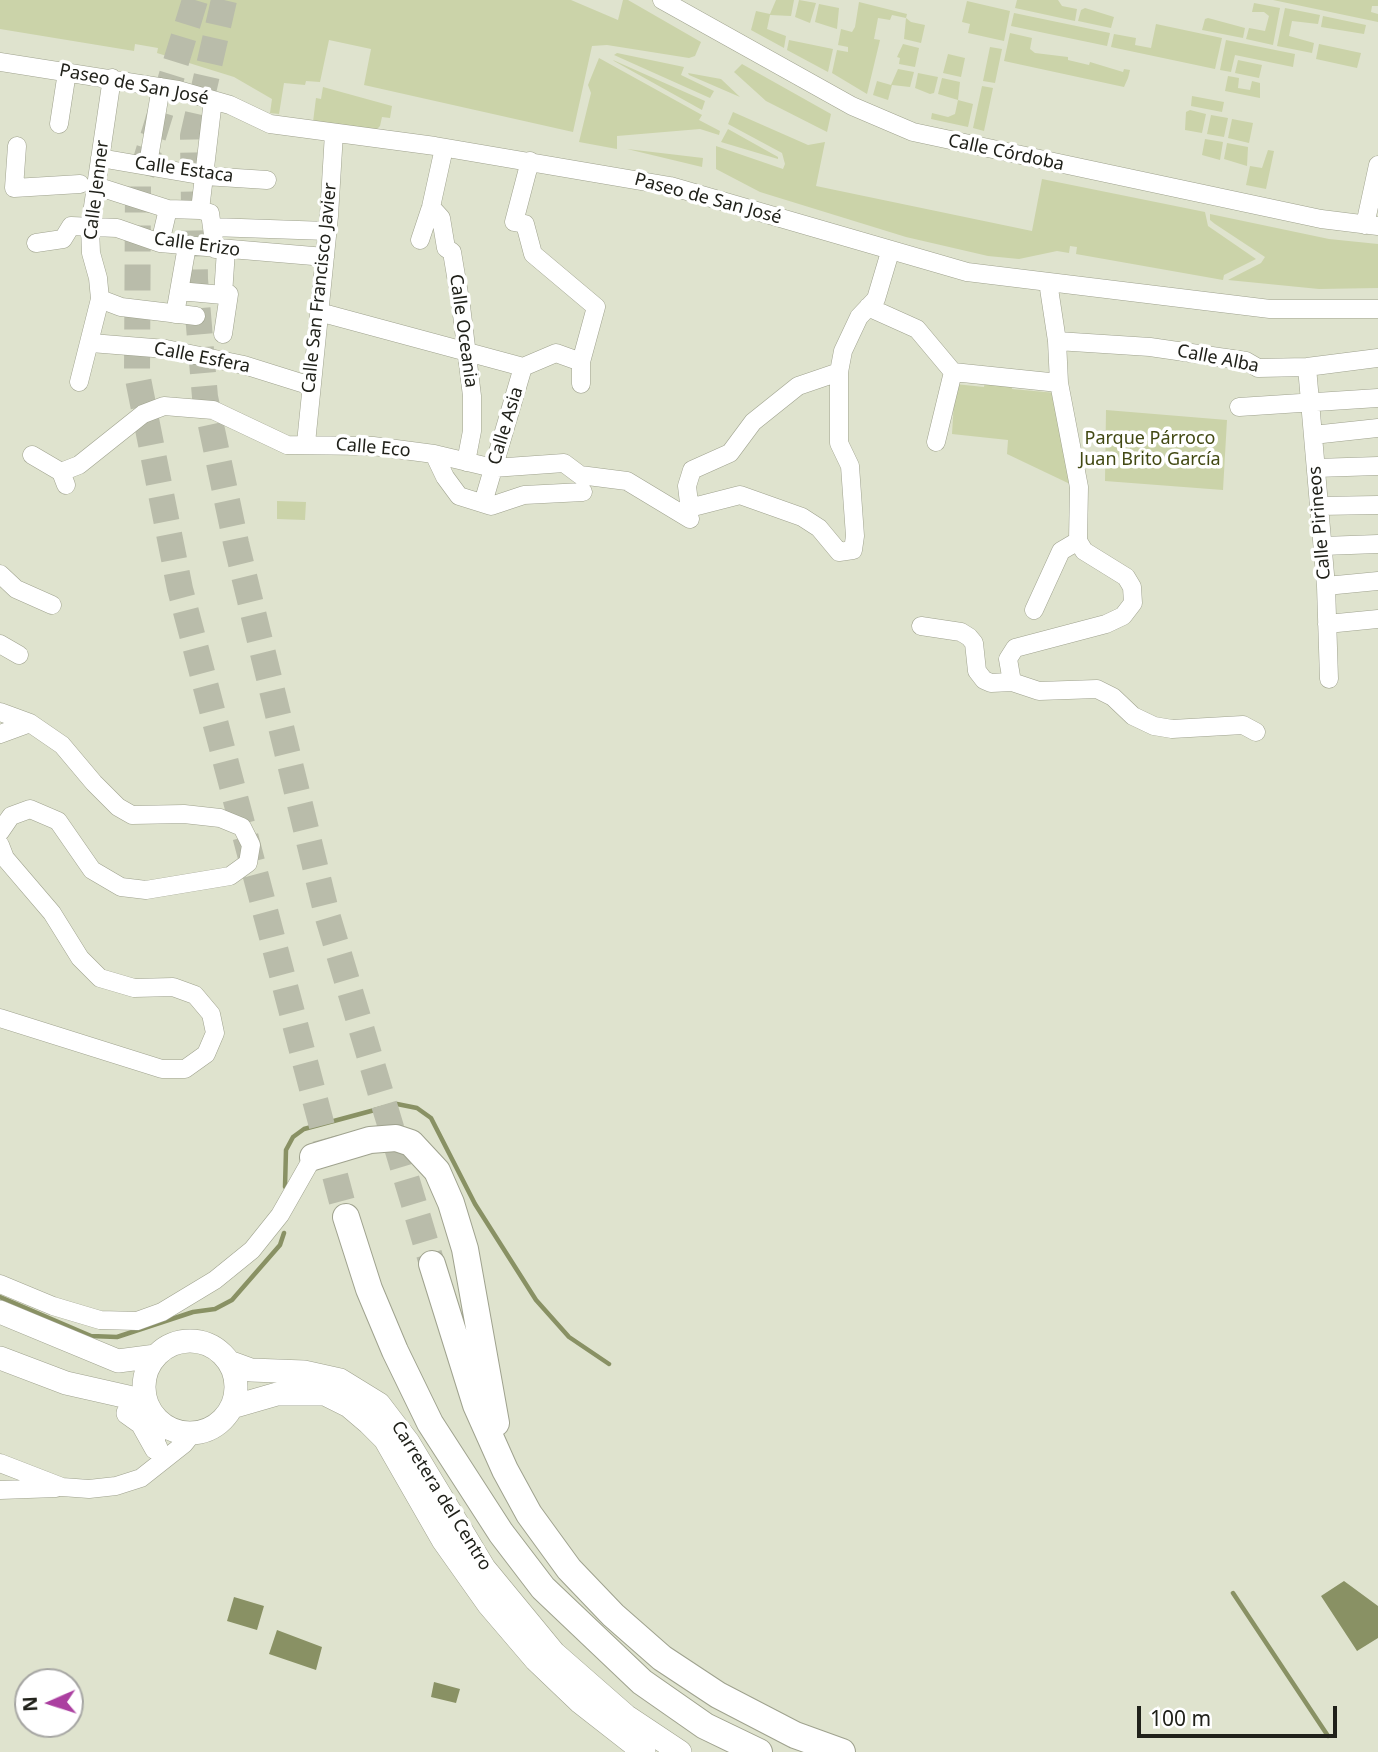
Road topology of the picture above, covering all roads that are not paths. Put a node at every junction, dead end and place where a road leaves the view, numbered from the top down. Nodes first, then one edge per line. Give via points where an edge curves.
1 (662, 0) edge
2 (0, 62) edge
3 (67, 72) junction
4 (112, 78) junction
5 (160, 87) junction
6 (213, 100) junction
7 (58, 124) dead end
8 (334, 133) junction
9 (17, 146) dead end
10 (444, 148) junction
11 (100, 158) junction
12 (530, 161) junction
13 (148, 164) junction
14 (1378, 165) edge
15 (205, 176) junction
16 (267, 180) dead end
17 (88, 185) junction
18 (431, 207) junction
19 (168, 209) junction
20 (200, 210) junction
21 (1368, 222) edge
22 (90, 227) junction
23 (212, 228) junction
24 (327, 231) junction
25 (420, 240) dead end
26 (36, 243) dead end
27 (160, 243) junction
28 (187, 246) junction
29 (221, 250) junction
30 (890, 252) junction
31 (325, 257) junction
32 (1048, 282) junction
33 (179, 291) junction
34 (223, 295) junction
35 (100, 299) junction
36 (868, 307) junction
37 (1378, 309) edge
38 (319, 312) junction
39 (175, 314) junction
40 (196, 316) dead end
41 (223, 334) dead end
42 (1058, 341) junction
43 (90, 343) junction
44 (466, 350) junction
45 (1378, 358) edge
46 (581, 362) junction
47 (523, 366) junction
48 (1307, 367) junction
49 (839, 372) junction
50 (953, 372) junction
51 (79, 382) dead end
52 (1059, 383) junction
53 (581, 384) dead end
54 (311, 386) junction
55 (1378, 398) edge
56 (1310, 403) junction
57 (1239, 407) dead end
58 (1378, 428) edge
59 (1313, 435) junction
60 (936, 442) dead end
61 (306, 443) junction
62 (32, 454) dead end
63 (434, 454) junction
64 (466, 462) junction
65 (1378, 466) edge
66 (493, 468) junction
67 (1316, 468) junction
68 (583, 492) dead end
69 (483, 503) junction
70 (1378, 505) edge
71 (1319, 506) junction
72 (689, 511) junction
73 (1078, 541) junction
74 (1378, 544) edge
75 (1323, 546) junction
76 (0, 574) edge
77 (1378, 581) edge
78 (1326, 586) junction
79 (51, 605) dead end
80 (1034, 610) dead end
81 (1378, 619) edge
82 (1327, 624) junction
83 (921, 626) dead end
84 (0, 644) edge
85 (19, 655) dead end
86 (1329, 679) dead end
87 (1013, 682) junction
88 (0, 712) edge
89 (30, 723) junction
90 (1256, 732) dead end
91 (0, 734) edge
92 (0, 832) edge
93 (0, 845) edge
94 (0, 1018) edge
95 (313, 1157) joint
96 (346, 1217) tunnel mouth
97 (432, 1264) tunnel mouth
98 (0, 1284) edge
99 (0, 1312) edge
100 (156, 1356) junction
101 (0, 1358) edge
102 (229, 1362) junction
103 (66, 1383) junction
104 (232, 1407) junction
105 (154, 1415) junction
106 (192, 1434) junction
107 (156, 1448) junction
108 (0, 1463) edge
109 (505, 1470) junction
110 (0, 1476) edge
111 (28, 1476) junction
112 (141, 1478) junction
113 (62, 1487) junction
114 (0, 1490) edge
115 (644, 1752) edge
116 (680, 1752) edge
117 (759, 1752) edge
118 (842, 1752) edge

1 - 21 street, Calle Córdoba via 852,106 913,132 1217,198
2 - 3 street, Paseo de San José
3 - 4 street, Paseo de San José
3 - 7 street
4 - 5 street, Paseo de San José
4 - 11 street, Calle Jenner
5 - 6 street, Paseo de San José
5 - 13 street
6 - 8 street, Paseo de San José via 270,124
6 - 15 street
8 - 10 street, Paseo de San José
8 - 24 street, Calle San Francisco Javier
9 - 17 street via 14,188
10 - 12 street, Paseo de San José
10 - 18 street
11 - 13 street, Calle Estaca
11 - 17 street, Calle Jenner
12 - 30 street, Paseo de San José via 670,186
12 - 46 street via 514,222 526,224 533,254 596,307
13 - 15 street, Calle Estaca
14 - 21 street
15 - 16 street, Calle Estaca
15 - 20 street
17 - 19 street
17 - 22 street, Calle Jenner
18 - 25 street
18 - 44 street, Calle Oceania via 441,218 446,248 452,253
19 - 20 street
19 - 27 street
20 - 23 street via 210,213
22 - 26 street, Calle Erizo via 71,226 63,239
22 - 27 street, Calle Erizo via 117,228
22 - 35 street, Calle Jenner
23 - 24 street
23 - 29 street
24 - 31 street, Calle San Francisco Javier
27 - 28 street, Calle Erizo
28 - 29 street, Calle Erizo
28 - 33 street
29 - 31 street, Calle Erizo
29 - 34 street
30 - 32 street, Paseo de San José via 967,272
30 - 36 street via 876,299
31 - 38 street, Calle San Francisco Javier
32 - 37 street, Paseo de San José via 1270,309
32 - 42 street
33 - 34 street
33 - 39 street
34 - 41 street via 229,294
35 - 39 street via 121,307
35 - 43 street, Calle Jenner
36 - 49 street via 843,351
36 - 50 street via 917,329
38 - 44 street
38 - 54 street, Calle San Francisco Javier
39 - 40 street
42 - 48 street, Calle Alba via 1150,347 1245,361 1258,368
42 - 52 street
43 - 51 street, Calle Jenner
43 - 54 street, Calle Esfera via 166,349 244,365
44 - 47 street
44 - 64 street, Calle Oceania via 472,408
45 - 48 street, Calle Alba
46 - 47 street, Calle Asia via 556,353
46 - 53 street
47 - 66 street, Calle Asia
48 - 56 street, Calle Pirineos
49 - 72 street via 798,386 753,422 730,453 692,470 687,486
49 - 72 street via 839,443 850,467 853,550 839,552 820,528 802,517 740,495
50 - 52 street
50 - 60 street
52 - 73 street via 1079,486
54 - 61 street, Calle San Francisco Javier
55 - 56 street
56 - 57 street
56 - 59 street, Calle Pirineos
58 - 59 street
59 - 67 street, Calle Pirineos
61 - 62 street, Calle Eco via 287,445 213,410 164,405 143,414 63,478
61 - 63 street, Calle Eco
63 - 64 street
63 - 69 street, Calle Eco via 459,496
64 - 66 street
65 - 67 street
66 - 69 street, Calle Asia
66 - 72 street via 564,463 580,475 627,481
67 - 71 street, Calle Pirineos
68 - 69 street via 524,495 491,506
70 - 71 street
71 - 75 street, Calle Pirineos
73 - 80 street via 1062,551
73 - 87 street via 1084,551 1126,577 1133,603 1123,616 1106,624 1015,648 1007,659
74 - 75 street
75 - 78 street, Calle Pirineos
76 - 79 street via 16,589
77 - 78 street
78 - 82 street, Calle Pirineos
81 - 82 street
82 - 86 street, Calle Pirineos
83 - 87 street via 961,632 974,643 977,671 984,680
84 - 85 street
87 - 90 street via 1039,691 1097,689 1154,726 1243,725
88 - 89 street
89 - 91 street
89 - 92 street via 62,745 118,807 132,815 184,814 220,818 242,827 251,845 248,863 230,876 146,890 121,887 92,870 58,821 30,809 10,816
93 - 94 street via 80,958 100,978 134,988 173,987 195,995 211,1014 215,1033 206,1054 185,1069 162,1069
95 - 98 street via 280,1215 252,1250 215,1280 162,1312 137,1321 100,1320
95 - 109 highway via 370,1140 396,1138 411,1143 437,1171 465,1249
96 - 117 highway via 369,1289 430,1423 517,1555 553,1598 642,1682 705,1726
97 - 109 highway via 476,1405
99 - 100 main road via 118,1361
100 - 102 main road via 180,1342 194,1341 208,1344
100 - 105 main road via 145,1381
101 - 103 main road
102 - 104 main road via 236,1384
102 - 116 main road, Carretera del Centro via 251,1370 340,1380 379,1404 408,1442 484,1568 554,1653 626,1716
103 - 105 main road via 128,1397
103 - 107 main road via 136,1419
104 - 106 main road via 209,1430
104 - 115 main road via 277,1394 325,1394 349,1406 385,1439 443,1540 489,1605 580,1702
105 - 106 main road via 174,1431
105 - 107 street
106 - 112 street
107 - 112 street
108 - 111 street
109 - 118 highway via 529,1514 569,1569 612,1615 662,1658 718,1695 795,1735
110 - 111 street
111 - 113 street
112 - 113 street via 116,1486
113 - 114 street

